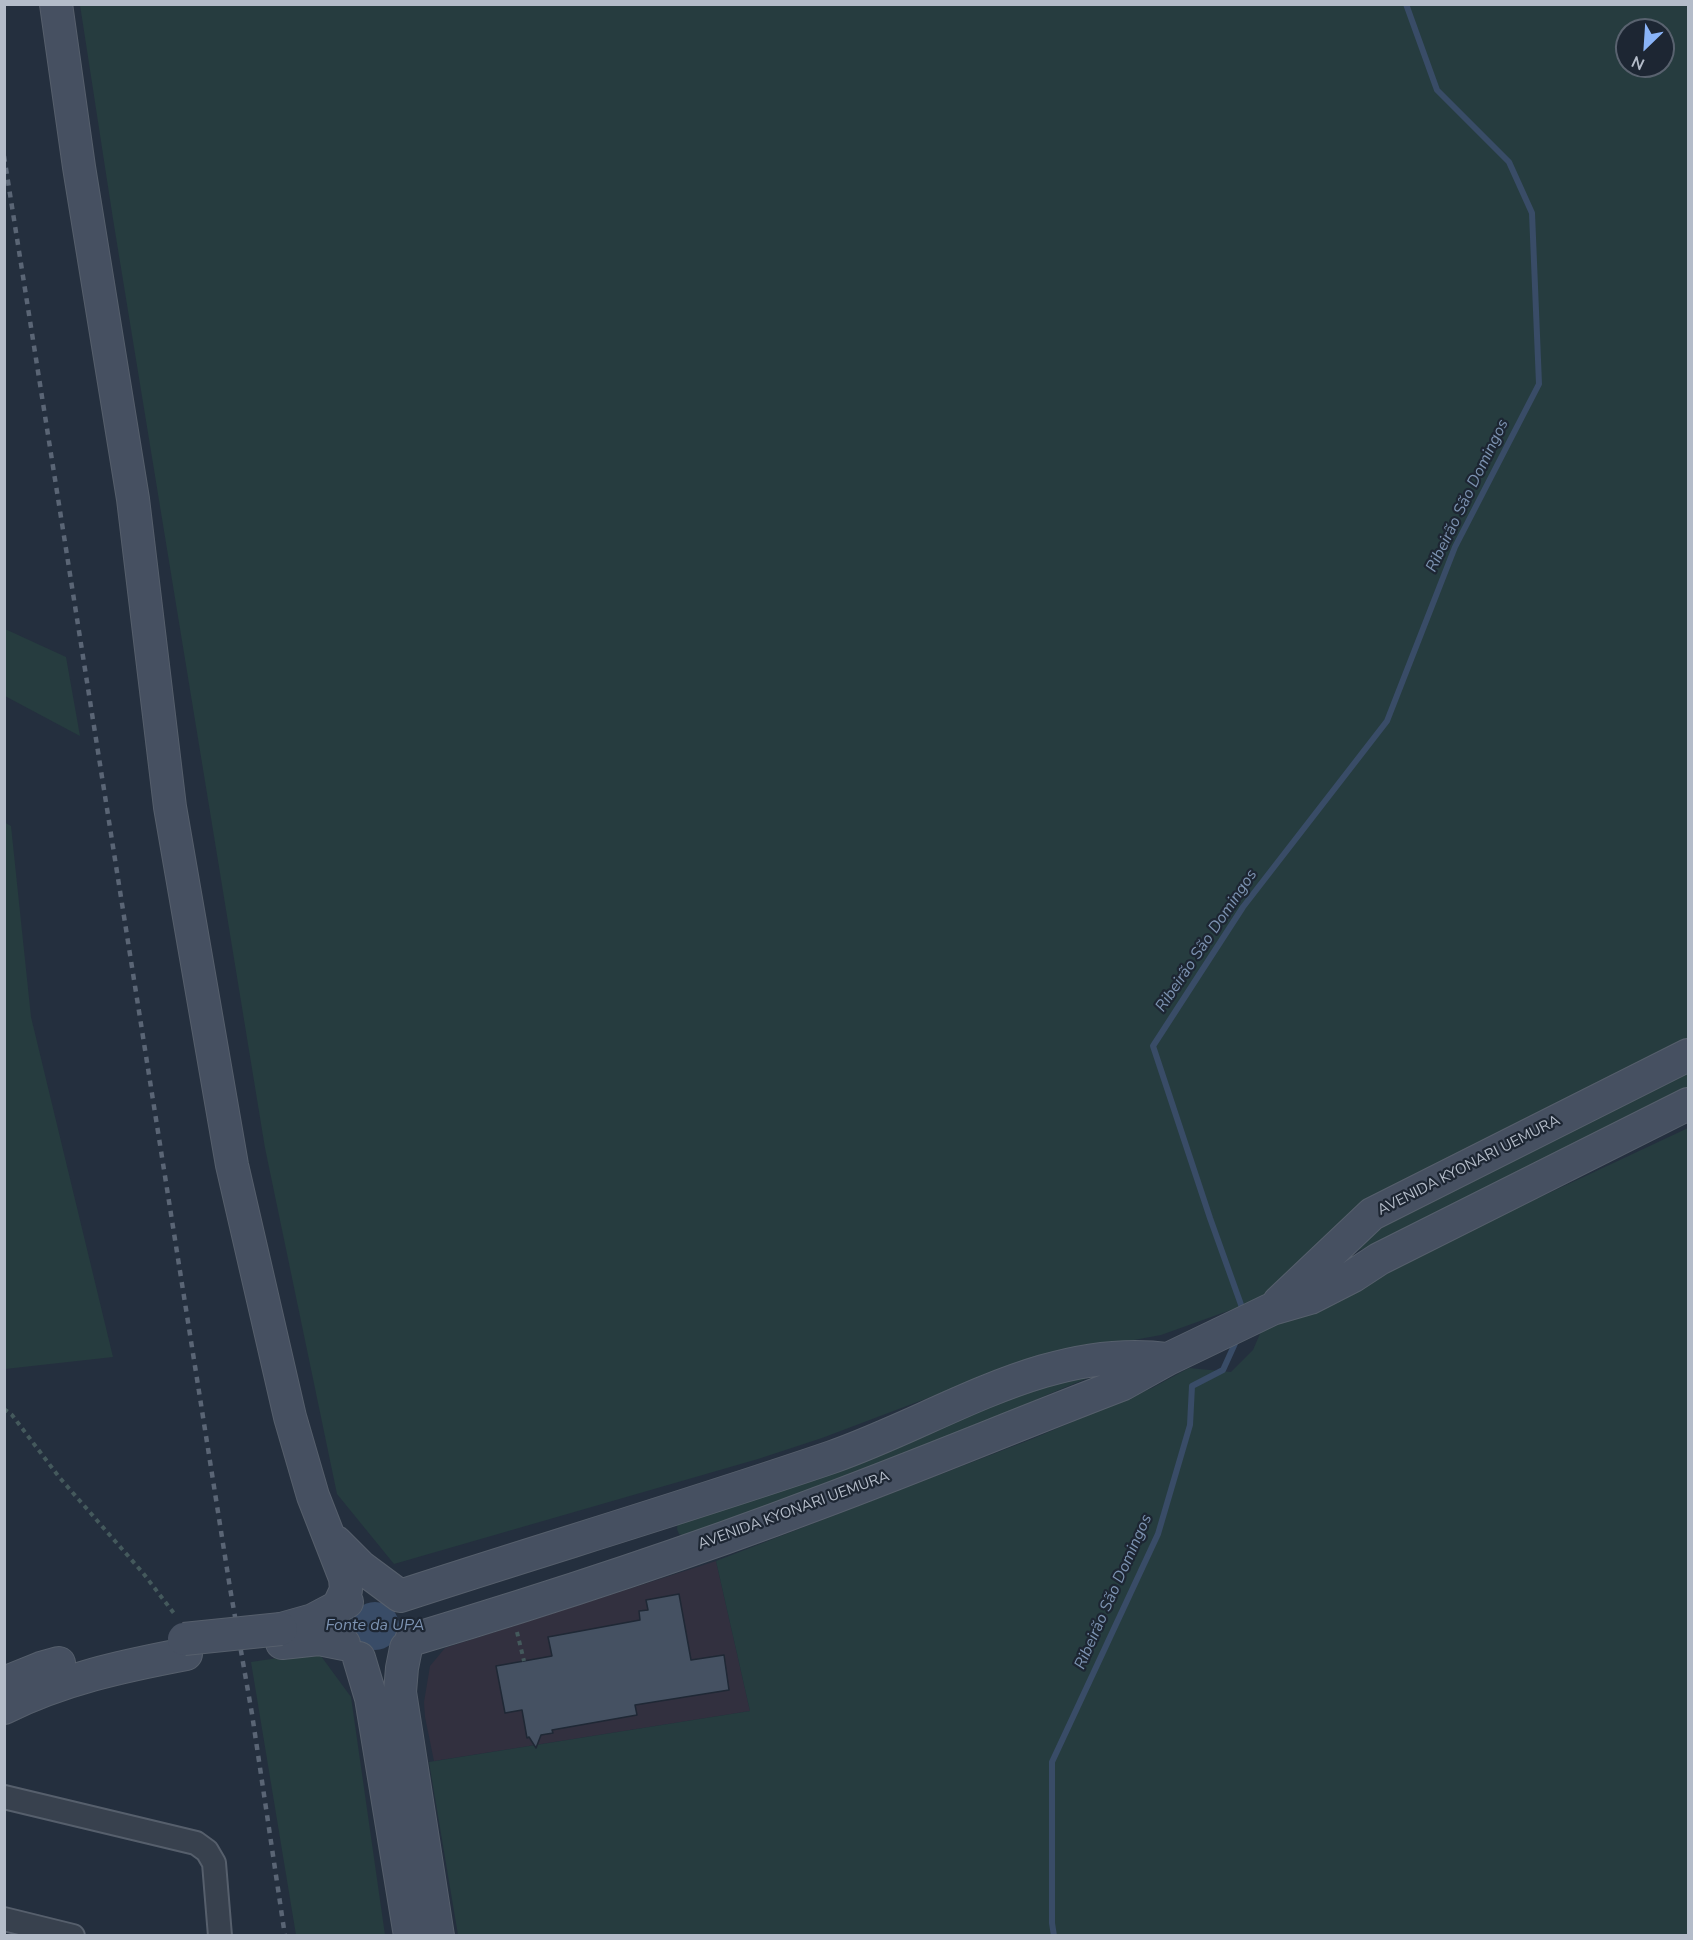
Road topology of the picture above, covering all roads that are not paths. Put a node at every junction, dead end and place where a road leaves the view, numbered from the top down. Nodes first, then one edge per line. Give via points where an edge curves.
1 (56, 4) edge
2 (1689, 1055) edge
3 (1689, 1104) edge
4 (1272, 1309) junction
5 (1168, 1359) junction
6 (641, 1521) junction
7 (329, 1535) junction
8 (650, 1564) junction
9 (400, 1596) junction
10 (343, 1605) junction
11 (281, 1636) junction
12 (188, 1644) junction
13 (409, 1644) junction
14 (352, 1651) junction
15 (4, 1683) edge
16 (4, 1708) edge
17 (4, 1797) edge
18 (4, 1919) edge
19 (73, 1935) edge
20 (220, 1935) edge
21 (410, 1935) edge
22 (438, 1935) edge

1 - 7 street via 133,499 170,807 230,1153 290,1417
2 - 4 street, AVENIDA KYONARI UEMURA via 1372,1214
3 - 4 street, AVENIDA KYONARI UEMURA via 1379,1259 1310,1298
4 - 5 street, AVENIDA KYONARI UEMURA
5 - 6 street via 1105,1358 1058,1367 994,1389 835,1456
5 - 8 street, AVENIDA KYONARI UEMURA via 1123,1384
6 - 8 street
6 - 9 street
7 - 9 street via 361,1567
7 - 10 street via 345,1578
8 - 13 street, AVENIDA KYONARI UEMURA
9 - 10 street via 390,1590 366,1589
9 - 13 street via 413,1617
10 - 11 street
10 - 14 street via 339,1630
11 - 12 street
11 - 14 street via 313,1639
12 - 15 street via 123,1648 41,1668
12 - 16 street via 49,1688
13 - 14 street via 385,1661 372,1662
13 - 22 street via 400,1692
14 - 21 street via 371,1698
17 - 20 street via 196,1844 207,1851 214,1863
18 - 19 street

